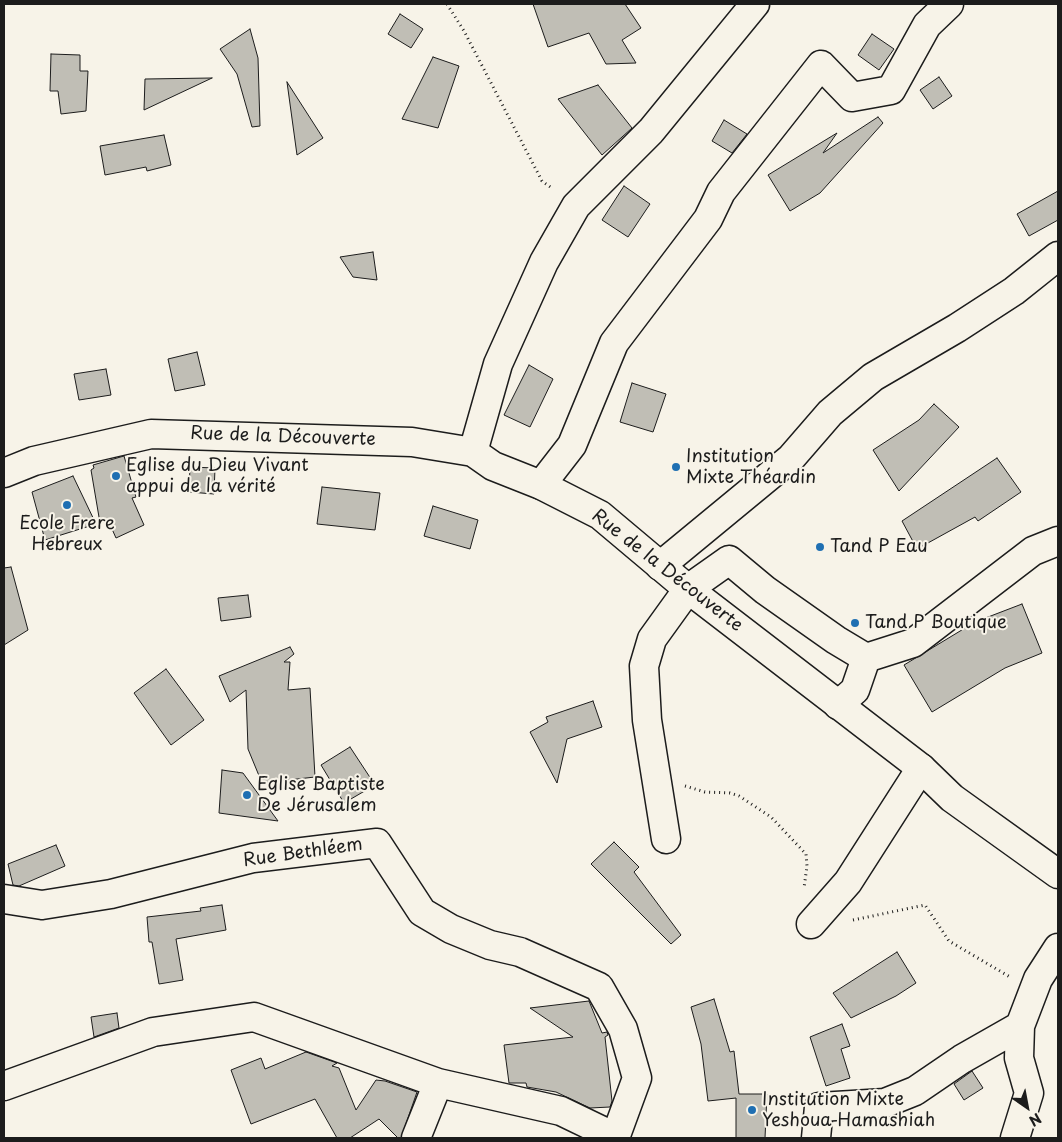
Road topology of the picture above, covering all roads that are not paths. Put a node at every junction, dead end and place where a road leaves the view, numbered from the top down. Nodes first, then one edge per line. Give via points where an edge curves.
1 (755, 4) edge
2 (949, 4) edge
3 (1058, 256) edge
4 (472, 452) junction
5 (4, 473) edge
6 (541, 485) junction
7 (1058, 541) edge
8 (660, 566) junction
9 (688, 589) junction
10 (866, 658) junction
11 (838, 705) junction
12 (921, 768) junction
13 (666, 839) dead end
14 (1058, 874) edge
15 (4, 899) edge
16 (811, 924) dead end
17 (1058, 948) edge
18 (1020, 1026) junction
19 (438, 1084) junction
20 (4, 1086) edge
21 (615, 1137) edge
22 (416, 1138) edge
23 (816, 1138) edge
24 (1015, 1138) edge

1 - 4 street via 651,131 576,206 544,262 498,364
2 - 6 street via 927,25 891,90 852,98 822,65 720,192 708,219 614,344 572,445
3 - 8 street via 1014,291 873,376 830,413 791,458
4 - 5 street, Rue de la Découverte via 412,442 151,434 34,461
4 - 6 street, Rue de la Découverte via 493,466
6 - 8 street, Rue de la Découverte via 600,515
7 - 10 street via 1033,551 913,643
8 - 9 street, Rue de la Découverte
9 - 10 street via 729,560 773,595
9 - 11 street, Rue de la Découverte
9 - 13 street via 652,639 644,666 647,720
10 - 11 street via 856,690
11 - 12 street, Rue de la Découverte
12 - 14 street, Rue de la Découverte via 952,798
12 - 16 street via 848,882
15 - 21 street, Rue Bethléem via 42,905 111,894 253,858 377,843 422,912 474,939 520,952 599,986 623,1029 637,1078
17 - 18 street via 1038,979
18 - 23 street via 915,1091 885,1103 819,1107
18 - 24 street via 1019,1058 1029,1093
19 - 20 street via 254,1017 153,1032
19 - 21 street via 561,1111
19 - 22 street

